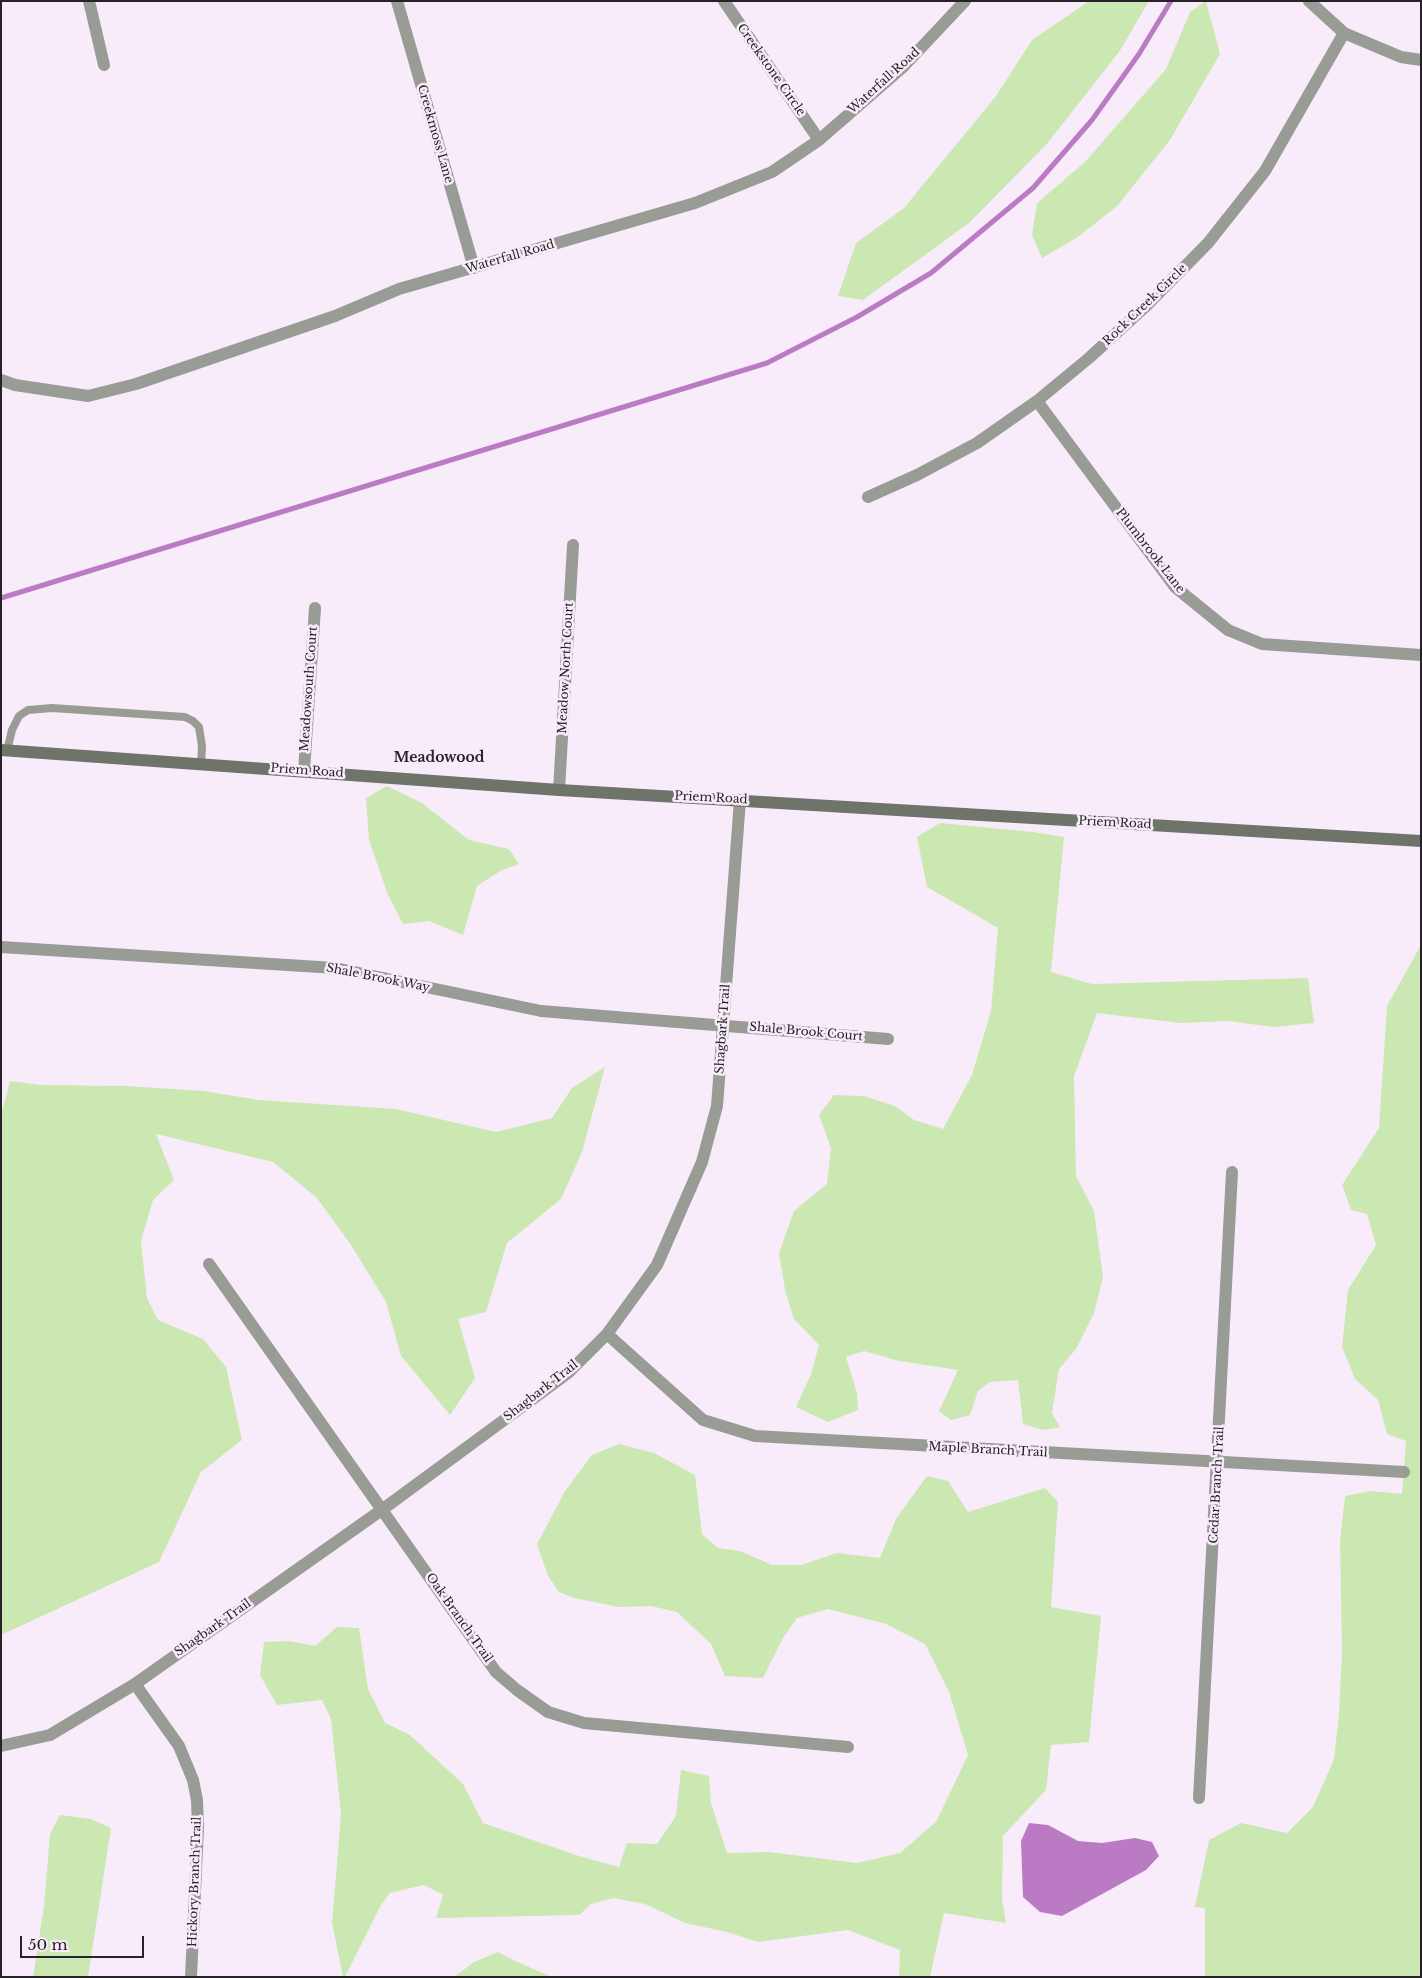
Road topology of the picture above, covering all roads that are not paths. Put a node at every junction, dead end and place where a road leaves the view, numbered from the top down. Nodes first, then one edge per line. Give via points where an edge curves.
1 (89, 1) edge
2 (397, 1) edge
3 (724, 1) edge
4 (964, 1) edge
5 (1309, 1) edge
6 (1344, 34) junction
7 (1421, 60) edge
8 (104, 65) dead end
9 (819, 140) junction
10 (474, 268) junction
11 (1, 380) edge
12 (1037, 400) junction
13 (868, 497) dead end
14 (573, 546) dead end
15 (315, 608) dead end
16 (1421, 655) edge
17 (4, 750) edge
18 (201, 764) junction
19 (304, 771) junction
20 (560, 790) junction
21 (740, 800) junction
22 (1421, 841) edge
23 (1, 947) edge
24 (724, 1025) junction
25 (888, 1039) dead end
26 (1232, 1172) dead end
27 (209, 1264) dead end
28 (607, 1334) junction
29 (1218, 1463) junction
30 (1404, 1472) dead end
31 (382, 1509) junction
32 (135, 1684) junction
33 (1, 1746) edge
34 (848, 1747) dead end
35 (1199, 1798) dead end
36 (191, 1977) edge

1 - 8 street
2 - 10 street, Creekmoss Lane
3 - 9 street, Creekstone Circle
4 - 9 street, Waterfall Road via 903,67
5 - 6 street
6 - 7 street via 1401,57
6 - 12 street, Rock Creek Circle via 1265,171 1208,243 1147,306
9 - 10 street, Waterfall Road via 772,172 695,204
10 - 11 street, Waterfall Road via 399,289 335,316 136,384 88,396
12 - 13 street, Rock Creek Circle via 977,443
12 - 16 street, Plumbrook Lane via 1175,587 1228,630 1262,644
14 - 20 street, Meadow North Court
15 - 19 street, Meadowsouth Court
17 - 18 street, Priem Road
17 - 18 lane via 19,716 39,707 61,708 193,720 199,727 202,741
18 - 19 street, Priem Road
19 - 20 street, Priem Road
20 - 21 street, Priem Road
21 - 22 street, Priem Road
21 - 24 street, Shagbark Trail
23 - 24 street, Shale Brook Way via 335,968 541,1011
24 - 25 street, Shale Brook Court
24 - 28 street, Shagbark Trail via 717,1106 702,1162 657,1265
26 - 29 street, Cedar Branch Trail
27 - 31 street, Oak Branch Trail
28 - 29 street, Maple Branch Trail via 703,1420 755,1436
28 - 31 street, Shagbark Trail via 568,1373
29 - 30 street, Maple Branch Trail
29 - 35 street, Cedar Branch Trail
31 - 32 street, Shagbark Trail
31 - 34 street, Oak Branch Trail via 496,1672 548,1712 584,1724
32 - 33 street, Shagbark Trail via 50,1735
32 - 36 street, Hickory Branch Trail via 179,1746 193,1780 198,1828

